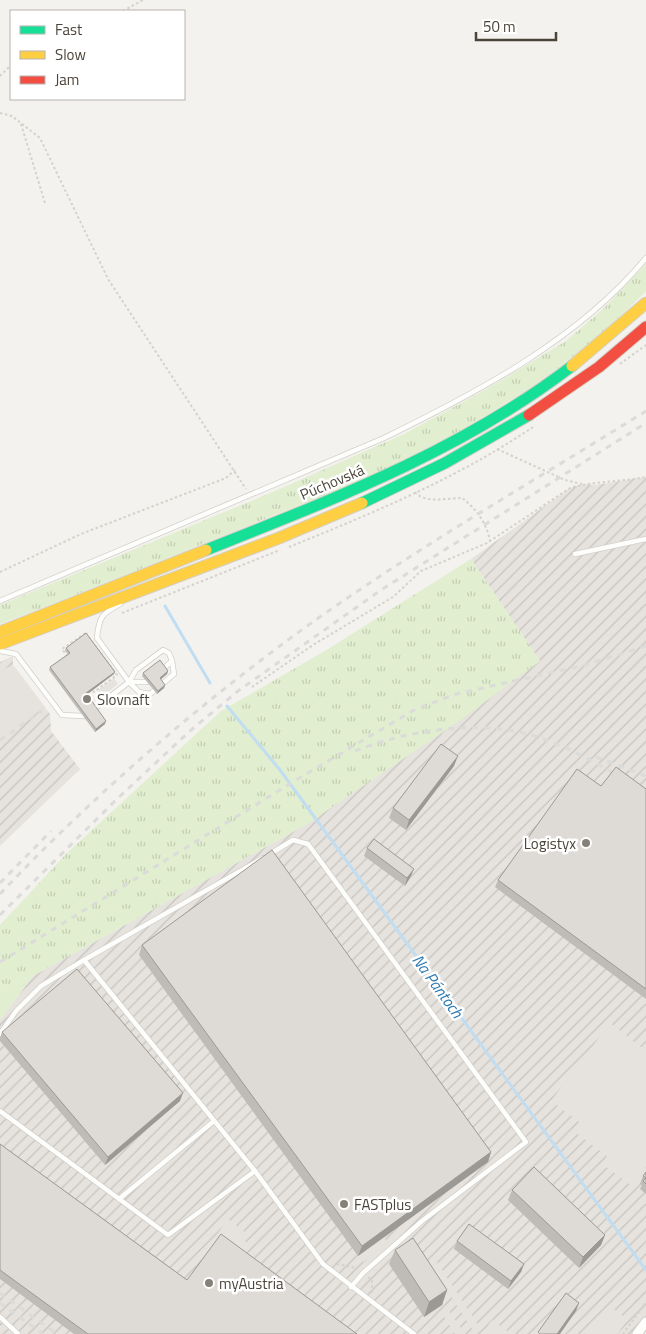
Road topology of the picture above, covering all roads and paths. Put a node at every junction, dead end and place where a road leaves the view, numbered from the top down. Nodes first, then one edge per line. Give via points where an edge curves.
1 (143, 0) edge
2 (125, 10) edge
3 (10, 66) edge
4 (0, 76) edge
5 (0, 113) edge
6 (22, 124) junction
7 (45, 203) dead end
8 (646, 258) edge
9 (646, 304) edge
10 (624, 324) junction
11 (646, 327) edge
12 (636, 336) junction
13 (497, 449) dead end
14 (235, 470) junction
15 (646, 477) edge
16 (584, 484) junction
17 (415, 492) dead end
18 (250, 495) junction
19 (646, 539) edge
20 (490, 541) junction
21 (575, 554) dead end
22 (0, 572) edge
23 (176, 577) junction
24 (159, 598) dead end
25 (0, 601) edge
26 (99, 620) junction
27 (0, 632) edge
28 (86, 633) joint
29 (0, 644) edge
30 (0, 651) edge
31 (172, 661) junction
32 (163, 669) edge
33 (129, 682) junction
34 (147, 682) edge
35 (252, 687) dead end
36 (94, 709) edge
37 (84, 716) edge
38 (84, 960) junction
39 (0, 1034) edge
40 (0, 1111) edge
41 (214, 1121) junction
42 (255, 1171) junction
43 (119, 1198) junction
44 (351, 1287) junction
45 (646, 1302) edge
46 (0, 1317) edge
47 (646, 1322) edge
48 (18, 1334) edge
49 (414, 1334) edge
50 (623, 1334) edge
51 (637, 1334) edge

1 - 2 path
3 - 4 path
5 - 6 path via 12,116
6 - 7 path
6 - 14 path via 40,138 108,280
8 - 18 lane via 592,314 516,366 426,418
9 - 10 main road, Púchovská
10 - 12 main road
10 - 27 main road, Púchovská via 570,367 448,446 344,494
11 - 12 main road
12 - 23 main road via 593,371 485,443 407,484 314,525
13 - 16 path via 566,480
14 - 18 path
14 - 22 path via 226,478 81,534
15 - 16 path
16 - 20 path via 570,488
17 - 20 path via 427,499 462,498 488,528
18 - 25 lane
19 - 21 lane
20 - 35 path via 421,571 392,597
23 - 26 lane via 119,605
23 - 29 main road
24 - 26 path
26 - 33 lane via 97,638
28 - 28 path via 117,675 94,692 62,650
30 - 37 lane via 16,654 62,715
31 - 32 lane
31 - 33 lane via 169,653 162,650 136,670
31 - 33 lane via 174,674 150,694 139,692
33 - 34 lane
33 - 36 lane
38 - 39 lane via 41,986 16,1011
38 - 41 lane
38 - 44 lane via 293,840 308,844 526,1142 422,1221
40 - 43 lane
41 - 42 lane
41 - 43 lane
42 - 43 lane via 168,1235
42 - 44 lane via 323,1264
44 - 49 lane
45 - 50 path
46 - 48 lane
47 - 51 street

